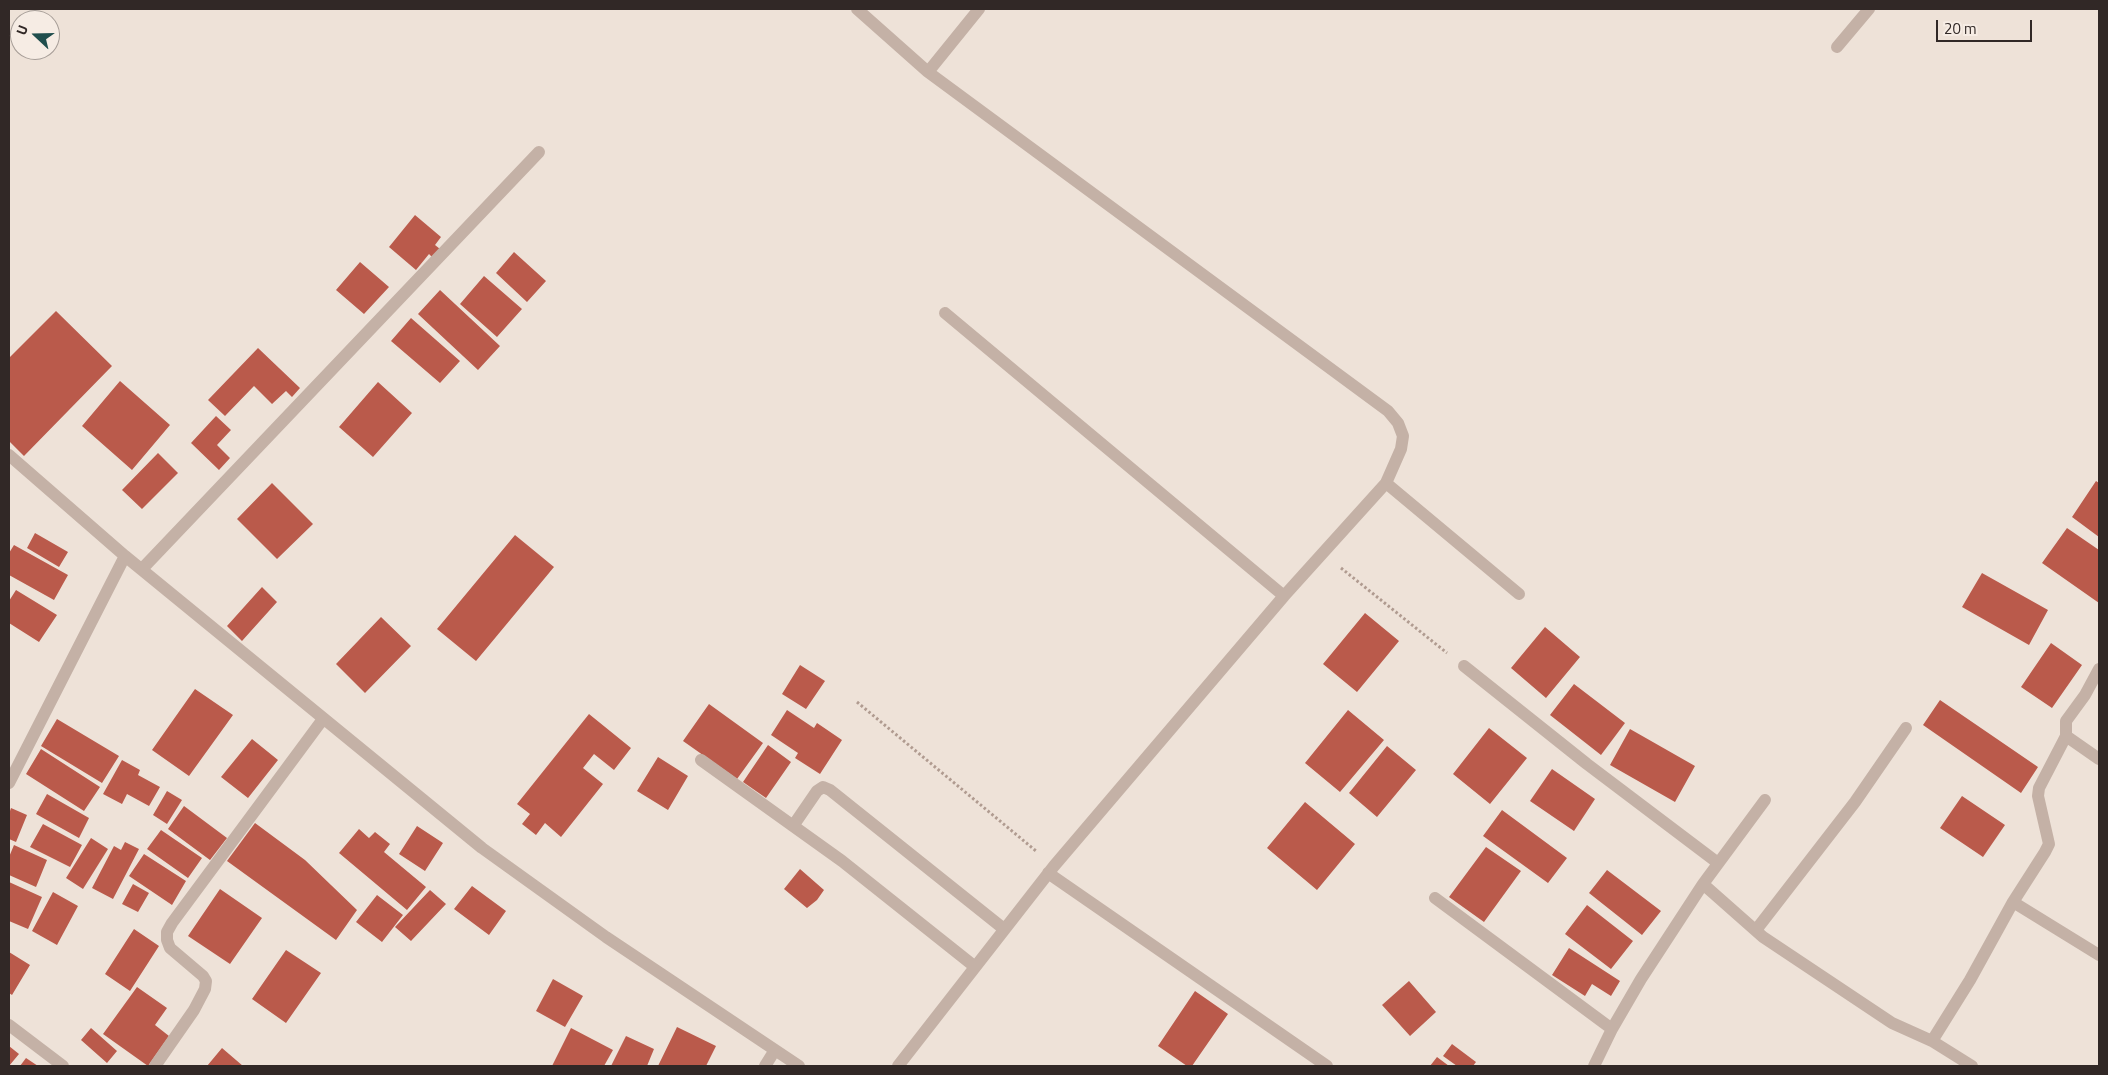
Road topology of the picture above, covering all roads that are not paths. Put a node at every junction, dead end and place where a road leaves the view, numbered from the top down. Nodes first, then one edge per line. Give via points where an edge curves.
1 (857, 9) edge
2 (979, 9) edge
3 (1869, 9) edge
4 (1837, 47) dead end
5 (928, 72) junction
6 (539, 152) dead end
7 (945, 312) dead end
8 (9, 455) edge
9 (1386, 483) junction
10 (125, 556) junction
11 (142, 570) junction
12 (1519, 594) dead end
13 (1284, 596) junction
14 (1464, 666) road end
15 (2099, 669) edge
16 (323, 719) junction
17 (1906, 728) dead end
18 (2066, 736) junction
19 (2099, 759) edge
20 (702, 760) dead end
21 (9, 783) edge
22 (1765, 800) dead end
23 (793, 826) junction
24 (1718, 863) junction
25 (1051, 869) junction
26 (1703, 884) junction
27 (1435, 898) dead end
28 (2013, 902) junction
29 (1004, 929) junction
30 (1756, 930) junction
31 (2099, 955) edge
32 (974, 966) junction
33 (9, 1025) edge
34 (1612, 1029) junction
35 (1932, 1042) junction
36 (775, 1050) junction
37 (63, 1066) edge
38 (155, 1066) edge
39 (765, 1066) edge
40 (799, 1066) edge
41 (898, 1066) edge
42 (1327, 1066) edge
43 (1594, 1066) edge
44 (1972, 1066) edge

1 - 5 street
2 - 5 street
3 - 4 street
5 - 9 street via 1388,411 1403,436 1401,449
6 - 11 street
7 - 13 street
8 - 10 street
9 - 12 street
9 - 13 street
10 - 11 street
10 - 21 street
11 - 16 street
13 - 25 street
14 - 24 street
15 - 18 street via 2066,721
16 - 36 street via 517,874
16 - 38 street via 167,932 170,948 204,976 206,982 194,1010
17 - 30 street via 1855,802
18 - 19 street
18 - 28 street via 2039,788 2049,844
20 - 23 street
22 - 24 street
23 - 29 street via 818,790 823,787 830,790
23 - 32 street
24 - 26 street
25 - 29 street
25 - 42 street
26 - 30 street
26 - 34 street
27 - 34 street
28 - 31 street
28 - 35 street
29 - 32 street
30 - 35 street via 1892,1023
32 - 41 street
33 - 37 street
34 - 43 street
35 - 44 street
36 - 39 street
36 - 40 street

